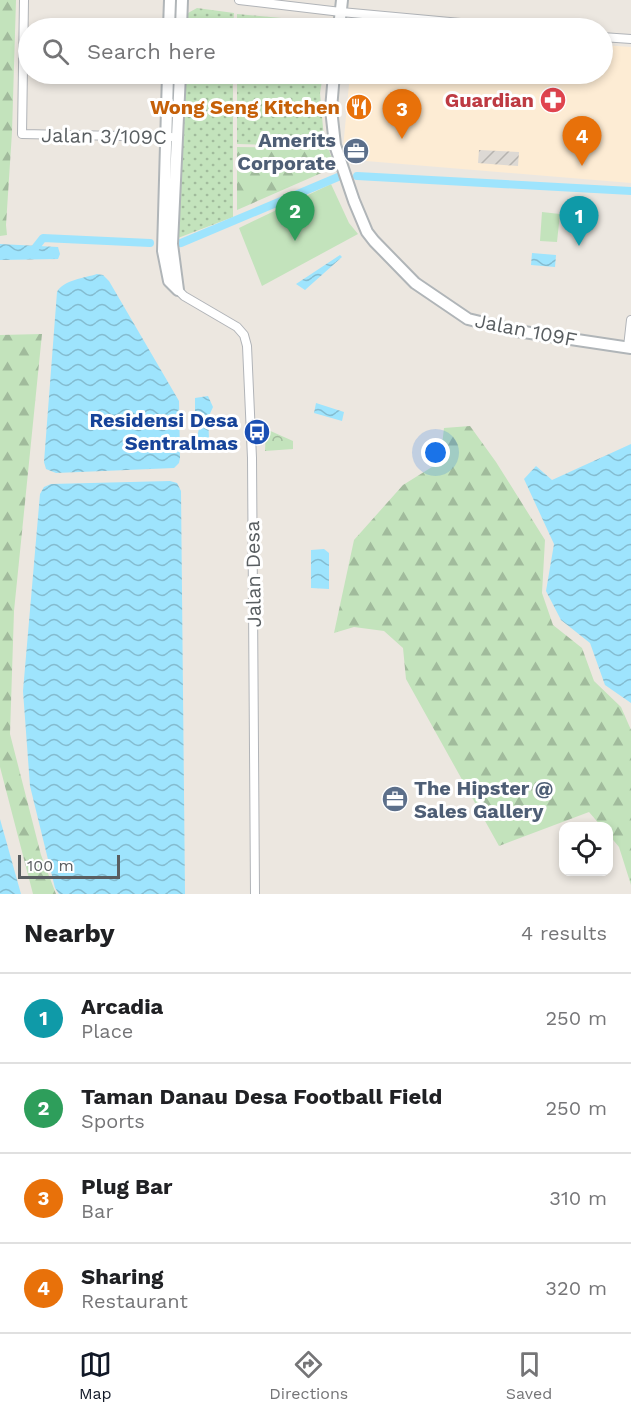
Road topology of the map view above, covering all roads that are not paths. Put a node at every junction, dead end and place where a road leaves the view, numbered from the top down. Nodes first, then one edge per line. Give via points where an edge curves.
1 (24, 0) edge
2 (170, 0) edge
3 (182, 0) edge
4 (239, 0) edge
5 (342, 0) edge
6 (341, 12) junction
7 (24, 18) edge
8 (170, 18) edge
9 (181, 18) edge
10 (340, 18) edge
11 (407, 18) edge
12 (613, 38) edge
13 (631, 39) edge
14 (22, 84) edge
15 (169, 84) edge
16 (179, 84) edge
17 (333, 84) edge
18 (172, 137) junction
19 (178, 290) joint
20 (631, 320) edge
21 (630, 348) edge
22 (255, 894) edge

1 - 7 street, Jalan 3/109C
2 - 8 street
3 - 9 street
4 - 6 street
5 - 6 street
6 - 10 street
6 - 11 street
12 - 13 street
14 - 18 street, Jalan 3/109C via 23,135
15 - 18 street, Jalan Desa
16 - 18 street, Jalan Desa
17 - 21 street, Jalan 109F via 335,145 354,201 374,241 415,283 468,319 517,331
18 - 19 street, Jalan Desa via 163,251 169,281
19 - 22 street, Jalan Desa via 237,327 246,341 252,458
20 - 21 street

